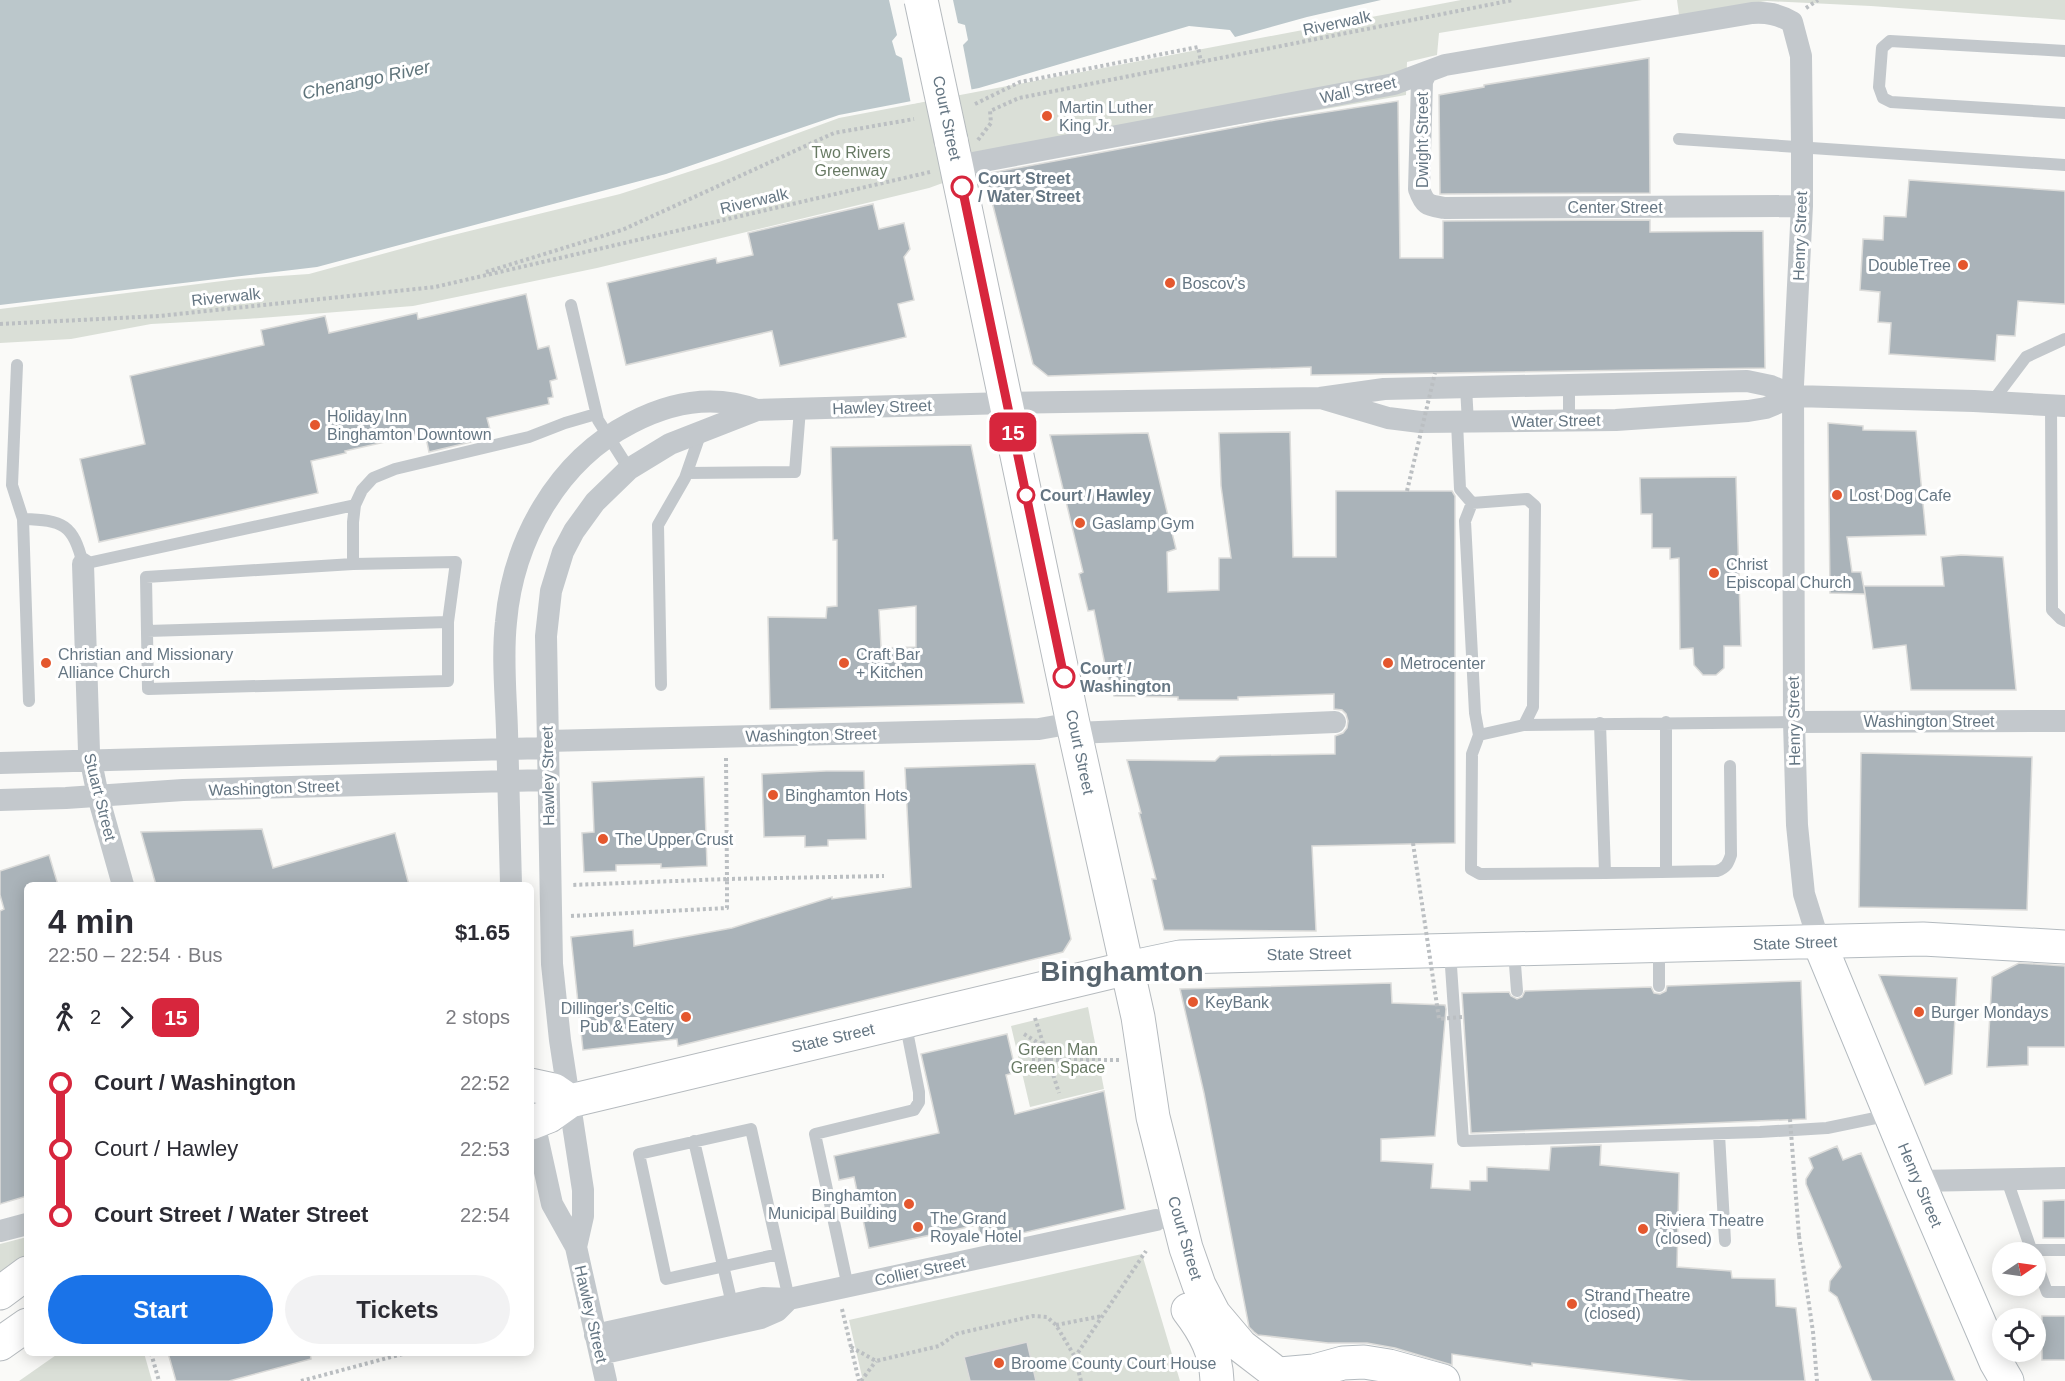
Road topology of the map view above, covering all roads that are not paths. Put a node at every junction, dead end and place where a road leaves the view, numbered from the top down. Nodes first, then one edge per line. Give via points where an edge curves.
1 (921, 0) edge
2 (1792, 22) joint
3 (2065, 51) edge
4 (1426, 73) junction
5 (2065, 113) edge
6 (1679, 139) dead end
7 (1802, 146) junction
8 (954, 153) junction
9 (2065, 165) edge
10 (1428, 205) joint
11 (1802, 206) junction
12 (571, 304) dead end
13 (2065, 339) edge
14 (17, 365) dead end
15 (1569, 385) junction
16 (1466, 387) junction
17 (1794, 396) junction
18 (1320, 398) junction
19 (1992, 402) junction
20 (1007, 403) junction
21 (2058, 406) edge
22 (800, 409) junction
23 (757, 410) junction
24 (596, 414) junction
25 (1569, 421) junction
26 (1463, 422) junction
27 (701, 431) junction
28 (607, 436) junction
29 (629, 469) junction
30 (687, 473) junction
31 (1472, 503) junction
32 (355, 505) junction
33 (23, 519) junction
34 (83, 564) junction
35 (353, 564) junction
36 (2065, 621) edge
37 (448, 622) junction
38 (147, 631) junction
39 (661, 685) dead end
40 (29, 702) dead end
41 (2065, 721) edge
42 (1335, 722) dead end
43 (1666, 722) junction
44 (1794, 722) junction
45 (1600, 723) junction
46 (1524, 725) junction
47 (1075, 728) junction
48 (1479, 735) junction
49 (547, 744) junction
50 (507, 748) junction
51 (90, 760) junction
52 (0, 763) edge
53 (1731, 766) dead end
54 (548, 780) junction
55 (508, 782) junction
56 (98, 796) junction
57 (0, 800) edge
58 (1666, 872) junction
59 (1605, 873) junction
60 (122, 882) edge
61 (511, 882) edge
62 (1819, 942) junction
63 (1659, 946) junction
64 (2065, 947) edge
65 (1514, 950) junction
66 (1450, 951) junction
67 (1128, 968) junction
68 (1659, 986) dead end
69 (1516, 992) dead end
70 (905, 1021) junction
71 (534, 1086) edge
72 (570, 1101) junction
73 (1890, 1115) junction
74 (1152, 1117) junction
75 (534, 1118) edge
76 (534, 1127) edge
77 (1719, 1134) junction
78 (694, 1141) junction
79 (2065, 1178) edge
80 (2007, 1180) junction
81 (1918, 1181) junction
82 (1156, 1220) junction
83 (24, 1225) edge
84 (0, 1231) edge
85 (1725, 1241) dead end
86 (2028, 1242) edge
87 (576, 1247) junction
88 (2065, 1250) edge
89 (2046, 1253) edge
90 (779, 1254) junction
91 (723, 1266) junction
92 (24, 1276) edge
93 (843, 1288) junction
94 (2046, 1289) edge
95 (2065, 1292) edge
96 (0, 1293) edge
97 (789, 1299) junction
98 (732, 1304) junction
99 (24, 1327) edge
100 (0, 1344) edge
101 (597, 1345) junction
102 (1280, 1375) edge
103 (606, 1381) edge
104 (1217, 1381) edge
105 (1225, 1381) edge
106 (1443, 1381) edge
107 (2007, 1381) edge

1 - 8 main road, Court Street, bridge
2 - 4 street, Wall Street via 1769,13 1752,13 1445,65
2 - 7 street, Henry Street via 1801,56
3 - 5 lane via 1890,41 1882,48 1879,87 1883,98 1891,102
4 - 8 street, Wall Street via 1394,84
4 - 10 street, Dwight Street via 1422,81 1419,189
6 - 7 lane
7 - 9 lane
7 - 11 street, Henry Street
8 - 20 main road, Court Street
10 - 11 street, Center Street
11 - 17 street, Henry Street
12 - 24 lane
13 - 19 lane via 2026,357
14 - 33 lane via 12,485
15 - 16 street, Water Street
15 - 17 street, Water Street via 1747,381
15 - 25 lane
16 - 18 street, Water Street via 1384,389
16 - 26 lane
17 - 19 street, Water Street
17 - 25 street, Water Street via 1748,411
17 - 44 street, Henry Street
18 - 20 street, Water Street
18 - 26 street, Water Street via 1388,418
19 - 21 street, Water Street
20 - 22 street, Hawley Street
20 - 47 main road, Court Street
21 - 36 lane via 2052,610
22 - 23 street, Hawley Street
22 - 30 lane via 795,472
23 - 27 street, Hawley Street
23 - 28 street, Hawley Street via 715,400 683,404 641,417
24 - 28 lane
24 - 32 lane via 529,437 387,471 367,483
25 - 26 street, Water Street
26 - 31 lane via 1460,489
27 - 29 street, Hawley Street via 660,449
27 - 30 lane
28 - 29 lane
28 - 50 street, Hawley Street via 578,460 554,490 520,556 511,587 505,636
29 - 49 street, Hawley Street via 587,512 556,572 546,636
30 - 39 lane via 658,525
31 - 46 lane via 1527,499 1535,507 1533,707
31 - 48 lane via 1465,522
32 - 34 lane
32 - 35 lane
33 - 34 lane via 51,519 66,528 78,542
33 - 40 lane
34 - 51 street, Stuart Street
35 - 37 lane via 456,562
35 - 38 lane via 146,577
37 - 38 lane
37 - 38 lane via 448,681 148,689
41 - 44 street, Washington Street
42 - 47 street, Washington Street
43 - 44 lane
43 - 45 lane
43 - 58 lane
44 - 62 street, Henry Street via 1804,894
45 - 46 lane
45 - 59 lane
46 - 48 lane
47 - 49 street, Washington Street
47 - 67 main road, Court Street
48 - 59 lane via 1472,754 1471,869 1480,874
49 - 50 street, Washington Street
49 - 54 street, Hawley Street
50 - 51 street, Washington Street
50 - 55 street, Hawley Street
51 - 52 street, Washington Street
51 - 56 street, Stuart Street
53 - 58 lane via 1729,864 1717,871
54 - 55 street, Washington Street
54 - 72 street, Hawley Street via 555,1001
55 - 56 street, Washington Street via 183,790
55 - 61 street, Hawley Street
56 - 57 street, Washington Street
56 - 60 street, Stuart Street
58 - 59 lane
62 - 63 main road, State Street
62 - 64 main road, State Street via 1923,939
62 - 73 main road, Henry Street
63 - 65 main road, State Street
63 - 68 lane
65 - 66 main road, State Street
65 - 69 lane
66 - 67 main road, State Street via 1180,957
66 - 77 lane via 1459,1018 1463,1141
67 - 70 main road, State Street
67 - 74 main road, Court Street
70 - 72 main road, State Street
70 - 93 lane via 920,1092 914,1110 815,1134
71 - 72 main road via 554,1090
72 - 75 main road, State Street via 556,1112
72 - 87 street, Hawley Street via 583,1190 583,1216
73 - 77 lane via 1827,1128
73 - 81 main road, Henry Street
74 - 82 main road, Court Street via 1149,1167
74 - 102 main road, Court Street via 1186,1248 1204,1296 1241,1346
76 - 87 street, Hawley Street via 552,1204
77 - 85 lane
78 - 90 lane via 751,1129
78 - 91 lane
78 - 91 lane via 639,1154 666,1279
79 - 80 street
80 - 81 street
80 - 86 lane
81 - 107 main road, Henry Street
82 - 93 street, Collier Street
82 - 104 main road, Court Street via 1172,1279 1209,1342
83 - 84 street
87 - 101 street, Hawley Street
88 - 89 lane
90 - 91 lane
90 - 97 lane
91 - 98 lane
92 - 96 main road
93 - 97 street, Collier Street
94 - 95 lane
97 - 98 street, Collier Street via 763,1298
97 - 101 street, Collier Street via 777,1311 761,1318
98 - 101 street, Collier Street
99 - 100 main road
101 - 103 street, Hawley Street
102 - 105 main road via 1262,1367 1248,1368
102 - 106 main road via 1364,1362

